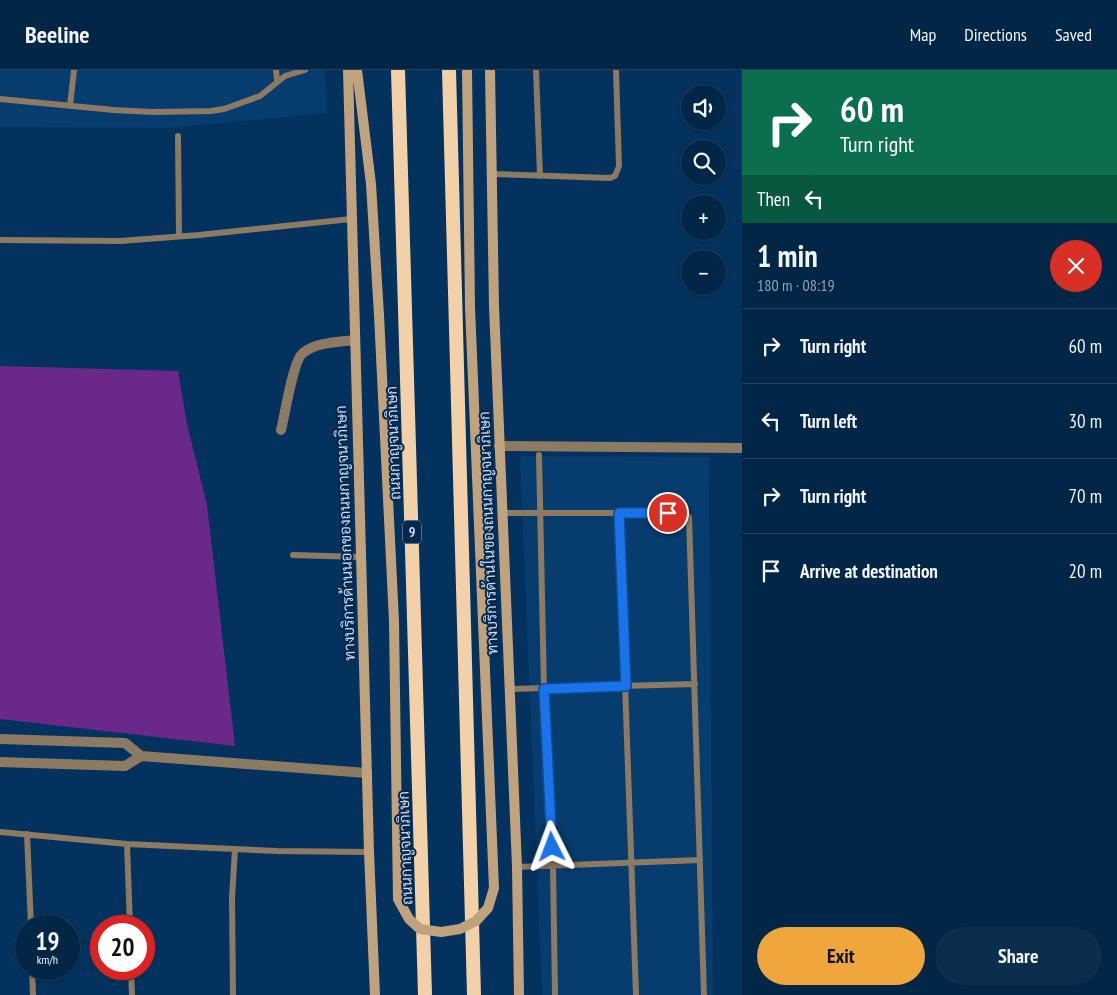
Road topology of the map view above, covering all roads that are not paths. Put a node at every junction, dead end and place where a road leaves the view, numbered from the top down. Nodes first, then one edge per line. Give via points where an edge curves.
1 (74, 70) edge
2 (276, 70) edge
3 (305, 70) edge
4 (348, 70) edge
5 (357, 70) edge
6 (398, 70) edge
7 (449, 70) edge
8 (468, 70) edge
9 (490, 70) edge
10 (536, 70) edge
11 (616, 70) edge
12 (277, 81) junction
13 (0, 99) edge
14 (70, 106) junction
15 (178, 136) dead end
16 (492, 174) junction
17 (540, 176) junction
18 (351, 219) junction
19 (178, 236) junction
20 (0, 240) edge
21 (355, 340) junction
22 (281, 430) dead end
23 (499, 446) junction
24 (742, 448) edge
25 (539, 455) dead end
26 (504, 513) junction
27 (540, 513) junction
28 (619, 513) junction
29 (293, 555) dead end
30 (361, 557) junction
31 (695, 684) junction
32 (626, 686) junction
33 (510, 689) junction
34 (544, 689) junction
35 (0, 739) edge
36 (141, 756) junction
37 (0, 762) edge
38 (367, 773) junction
39 (0, 832) edge
40 (28, 834) junction
41 (127, 844) junction
42 (235, 849) junction
43 (369, 852) junction
44 (700, 860) junction
45 (632, 862) junction
46 (553, 865) junction
47 (517, 866) junction
48 (30, 915) edge
49 (130, 915) edge
50 (32, 980) edge
51 (131, 980) edge
52 (33, 995) edge
53 (132, 995) edge
54 (233, 995) edge
55 (375, 995) edge
56 (425, 995) edge
57 (474, 995) edge
58 (519, 995) edge
59 (555, 995) edge
60 (636, 995) edge
61 (704, 995) edge

1 - 14 lane
2 - 12 lane
3 - 12 lane
4 - 18 main road, ทางบริการด้านนอกของถนนกาญจนาภิเษก
5 - 8 main road, bridge via 371,184 379,315 394,620 398,899 409,919 420,929 441,932 460,929 476,921 488,908 494,888 470,307
6 - 56 highway, ถนนกาญจนาภิเษก / 9
7 - 57 highway
9 - 16 main road, ทางบริการด้านในของถนนกาญจนาภิเษก
10 - 17 lane
11 - 17 lane via 619,166 615,176
12 - 14 lane via 260,96 211,111 153,112
13 - 14 lane
15 - 19 lane
16 - 17 lane
16 - 23 main road, ทางบริการด้านในของถนนกาญจนาภิเษก
18 - 19 lane
18 - 21 main road, ทางบริการด้านนอกของถนนกาญจนาภิเษก
19 - 20 lane via 120,241
21 - 22 street via 327,344 301,354
21 - 30 main road, ทางบริการด้านนอกของถนนกาญจนาภิเษก
23 - 24 street
23 - 26 main road, ทางบริการด้านในของถนนกาญจนาภิเษก
25 - 27 lane
26 - 27 lane
26 - 33 main road, ทางบริการด้านในของถนนกาญจนาภิเษก
27 - 28 lane
27 - 34 lane
28 - 31 lane via 684,513 689,517
28 - 32 lane
29 - 30 lane
30 - 38 main road, ทางบริการด้านนอกของถนนกาญจนาภิเษก
31 - 32 lane
31 - 44 lane
32 - 34 lane
32 - 45 lane
33 - 34 lane
33 - 47 main road, ทางบริการด้านในของถนนกาญจนาภิเษก
34 - 46 lane
35 - 36 street via 125,743
36 - 37 street via 125,766
36 - 38 street
38 - 43 main road, ทางบริการด้านนอกของถนนกาญจนาภิเษก
39 - 40 lane
40 - 41 lane
40 - 48 lane
41 - 42 lane
41 - 49 lane
42 - 43 lane
42 - 54 lane
43 - 55 main road, ทางบริการด้านนอกของถนนกาญจนาภิเษก
44 - 45 lane
44 - 61 lane
45 - 46 lane
45 - 60 lane
46 - 47 lane
46 - 59 lane
47 - 58 main road, ทางบริการด้านในของถนนกาญจนาภิเษก
50 - 52 lane
51 - 53 lane

